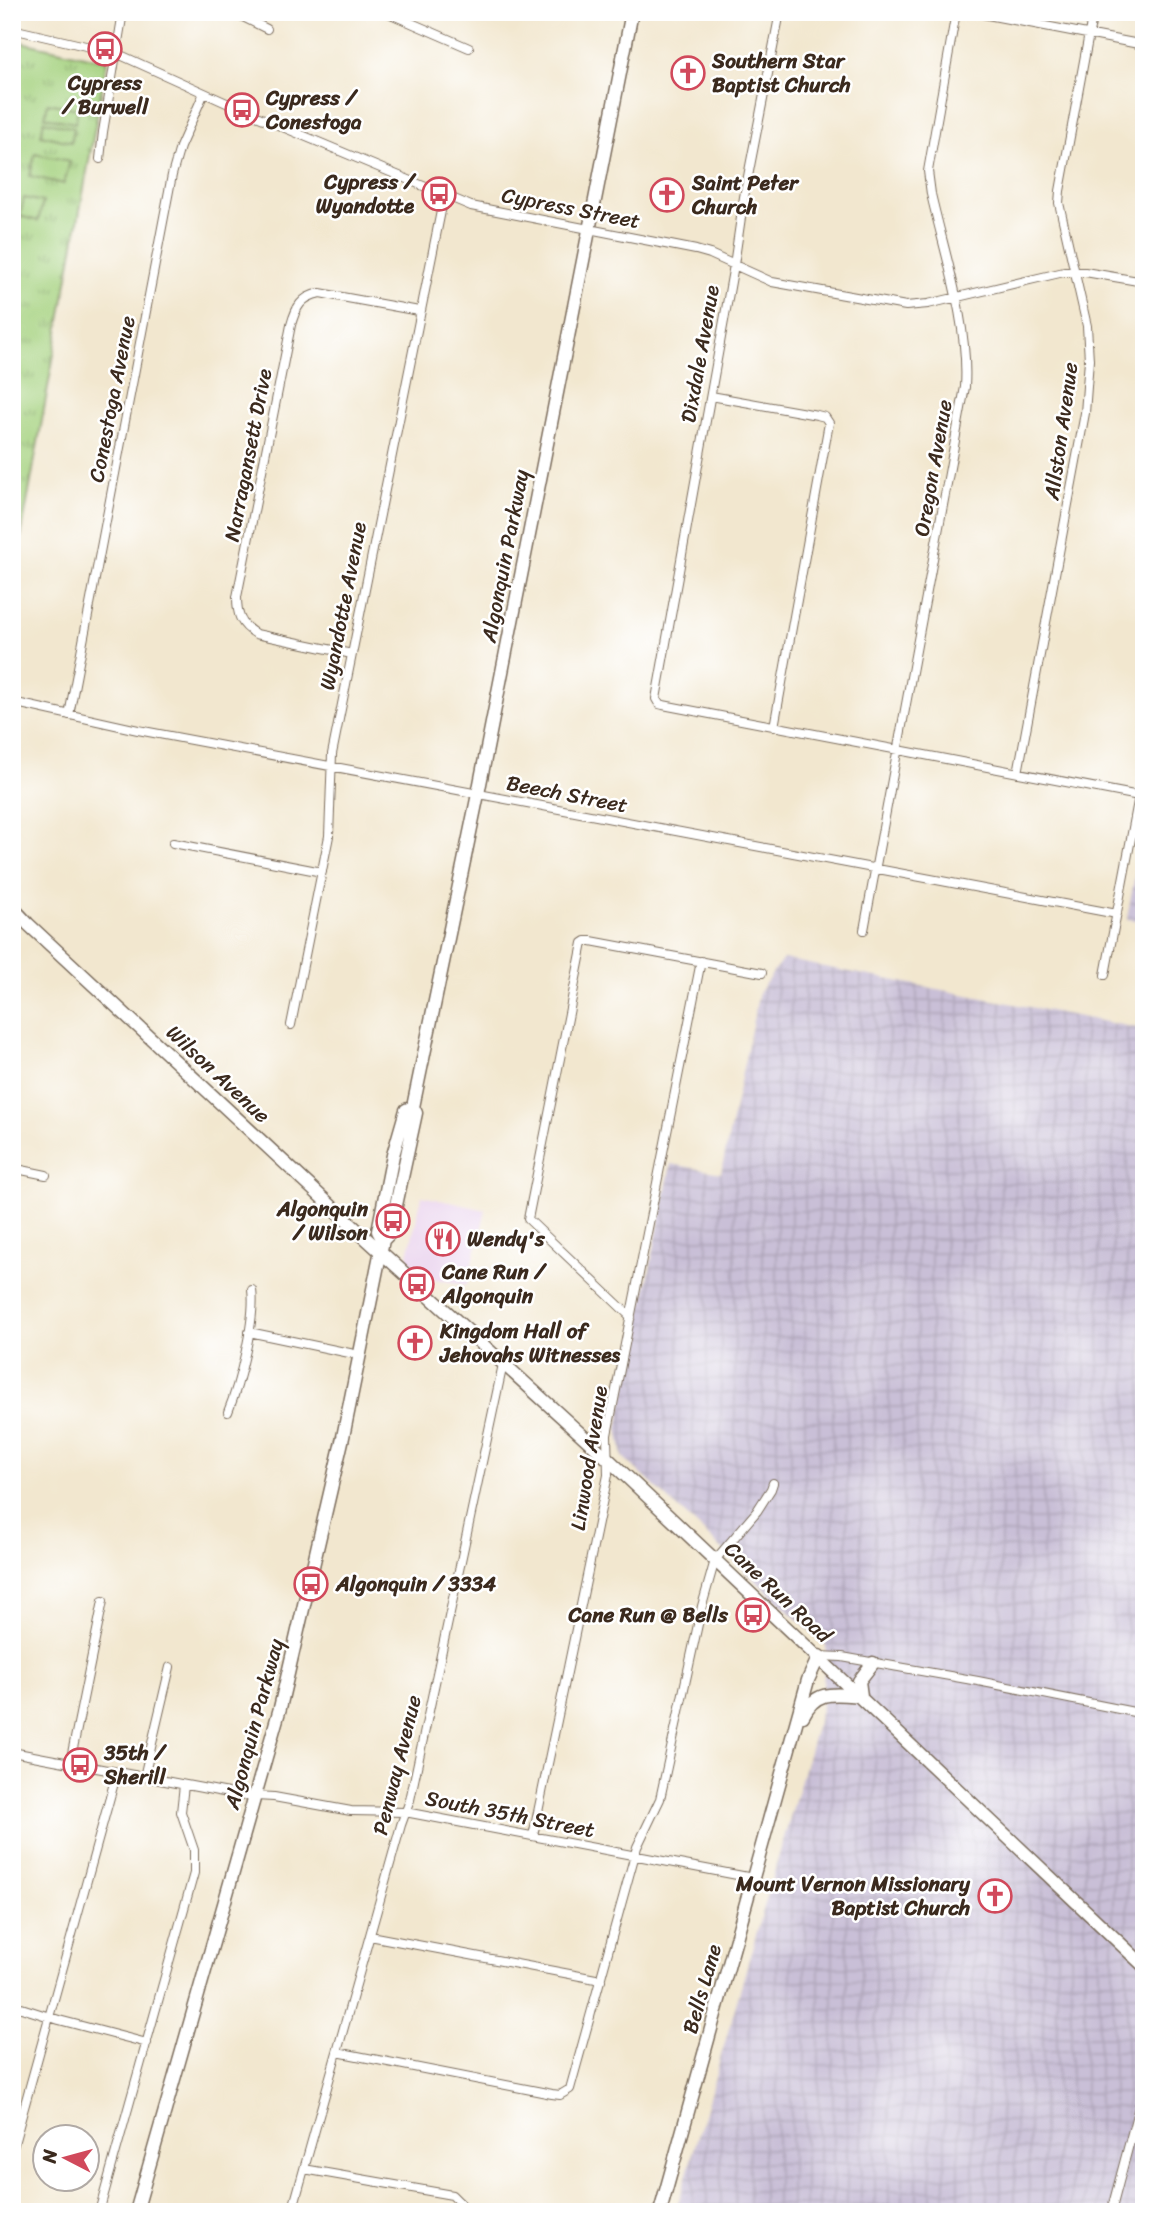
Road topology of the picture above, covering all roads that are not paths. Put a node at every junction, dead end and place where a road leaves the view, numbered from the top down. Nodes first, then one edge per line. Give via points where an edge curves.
1 (123, 12) edge
2 (233, 12) edge
3 (386, 12) edge
4 (632, 12) edge
5 (780, 12) edge
6 (956, 12) edge
7 (972, 12) edge
8 (1093, 12) edge
9 (12, 29) edge
10 (267, 29) dead end
11 (1089, 34) junction
12 (1144, 45) edge
13 (469, 48) dead end
14 (116, 53) junction
15 (204, 93) junction
16 (100, 159) dead end
17 (444, 196) junction
18 (589, 230) junction
19 (734, 265) junction
20 (1075, 272) junction
21 (1144, 282) edge
22 (955, 298) junction
23 (419, 311) junction
24 (710, 396) junction
25 (352, 654) junction
26 (12, 702) edge
27 (69, 715) junction
28 (774, 727) junction
29 (898, 751) junction
30 (332, 767) junction
31 (1144, 770) edge
32 (1018, 773) junction
33 (478, 794) junction
34 (1139, 796) junction
35 (173, 843) dead end
36 (876, 869) junction
37 (322, 872) junction
38 (12, 906) edge
39 (12, 914) edge
40 (1117, 914) junction
41 (28, 924) junction
42 (864, 930) dead end
43 (701, 961) junction
44 (762, 973) dead end
45 (1105, 975) dead end
46 (291, 1026) dead end
47 (12, 1168) edge
48 (46, 1175) dead end
49 (382, 1247) junction
50 (252, 1290) dead end
51 (631, 1317) junction
52 (249, 1332) junction
53 (359, 1355) junction
54 (503, 1364) junction
55 (228, 1412) dead end
56 (607, 1458) junction
57 (772, 1483) dead end
58 (715, 1560) junction
59 (103, 1601) dead end
60 (819, 1656) junction
61 (873, 1663) junction
62 (170, 1667) dead end
63 (861, 1696) junction
64 (1144, 1714) edge
65 (792, 1738) junction
66 (12, 1752) edge
67 (69, 1763) junction
68 (117, 1772) junction
69 (144, 1777) junction
70 (184, 1785) junction
71 (255, 1796) junction
72 (405, 1812) junction
73 (533, 1836) junction
74 (635, 1856) junction
75 (752, 1878) junction
76 (370, 1936) junction
77 (1144, 1966) edge
78 (601, 1980) junction
79 (12, 2005) edge
80 (50, 2017) junction
81 (147, 2043) junction
82 (337, 2052) junction
83 (1144, 2088) edge
84 (12, 2151) edge
85 (304, 2169) junction
86 (99, 2212) edge
87 (136, 2212) edge
88 (292, 2212) edge
89 (464, 2212) edge
90 (660, 2212) edge
91 (1111, 2212) edge

1 - 14 street
2 - 10 street
3 - 13 street
4 - 18 main road, Algonquin Parkway
5 - 19 street, Dixdale Avenue
6 - 22 street, Oregon Avenue via 928,171
7 - 11 street
8 - 11 street, Allston Avenue
9 - 14 street, Cypress Street
11 - 12 street
11 - 20 street, Allston Avenue via 1059,203
14 - 15 street, Cypress Street
14 - 16 street
15 - 17 street, Cypress Street
15 - 27 street, Conestoga Avenue via 172,175
17 - 18 street, Cypress Street via 479,208
17 - 23 street, Wyandotte Avenue
18 - 19 street, Cypress Street via 696,250
18 - 33 main road, Algonquin Parkway
19 - 22 street, Cypress Street via 772,282 896,304 916,306
19 - 24 street, Dixdale Avenue
20 - 21 street, Cypress Street
20 - 22 street, Cypress Street
20 - 32 street, Allston Avenue via 1087,326 1089,384
22 - 29 street, Oregon Avenue via 966,349 965,387
23 - 25 street, Wyandotte Avenue
23 - 25 street, Narragansett Drive via 320,293 297,306 240,583 237,611 250,631
24 - 28 street, Dixdale Avenue via 656,696 663,705
24 - 28 street via 817,415 830,423
25 - 30 street, Wyandotte Avenue
26 - 27 street, Beech Street
27 - 30 street, Beech Street
28 - 29 street
29 - 32 street
29 - 36 street, Oregon Avenue
30 - 33 street, Beech Street
30 - 37 street, Wyandotte Avenue via 331,823
31 - 34 street
32 - 34 street
33 - 36 street, Beech Street
33 - 49 main road, Algonquin Parkway via 413,1107 416,1113 390,1233
34 - 40 street
35 - 37 street
36 - 40 street, Beech Street
36 - 42 street, Oregon Avenue
37 - 46 street, Wyandotte Avenue
38 - 41 main road, Wilson Avenue
39 - 41 main road, Wilson Avenue
40 - 45 street
41 - 49 main road, Wilson Avenue
43 - 44 street
43 - 51 street, Linwood Avenue
43 - 51 street via 583,943 528,1219
47 - 48 street
49 - 53 main road, Algonquin Parkway
49 - 54 main road, Cane Run Road
50 - 52 street
51 - 56 street, Linwood Avenue via 607,1435
52 - 53 street
52 - 55 street
53 - 71 main road, Algonquin Parkway via 311,1584
54 - 56 main road, Cane Run Road
54 - 72 street, Penway Avenue
56 - 58 main road, Cane Run Road
56 - 73 street, Linwood Avenue via 608,1475
57 - 58 street via 757,1511
58 - 60 main road, Cane Run Road
58 - 74 street via 660,1799
59 - 67 street
60 - 61 street
60 - 63 main road, Cane Run Road
60 - 65 main road, Bells Lane
61 - 63 main road via 859,1681
61 - 64 street
62 - 69 street
63 - 65 main road via 832,1693 819,1697 807,1706
63 - 77 main road, Cane Run Road
65 - 75 main road, Bells Lane
66 - 67 street, South 35th Street
67 - 68 street, South 35th Street
68 - 69 street, South 35th Street
68 - 80 street
69 - 70 street, South 35th Street
70 - 71 street, South 35th Street
70 - 81 street via 181,1812 193,1845 195,1868
71 - 72 street, South 35th Street via 352,1811
71 - 87 main road, Algonquin Parkway
72 - 73 street, South 35th Street
72 - 76 street, Penway Avenue
73 - 74 street, South 35th Street
74 - 75 street, South 35th Street
74 - 78 street
75 - 90 main road, Bells Lane
76 - 78 street
76 - 82 street, Penway Avenue
78 - 82 street via 570,2089 563,2094
79 - 80 street
80 - 81 street
80 - 84 street
81 - 86 street
82 - 85 street, Penway Avenue
83 - 91 street
85 - 88 street, Penway Avenue
85 - 89 street via 452,2195

